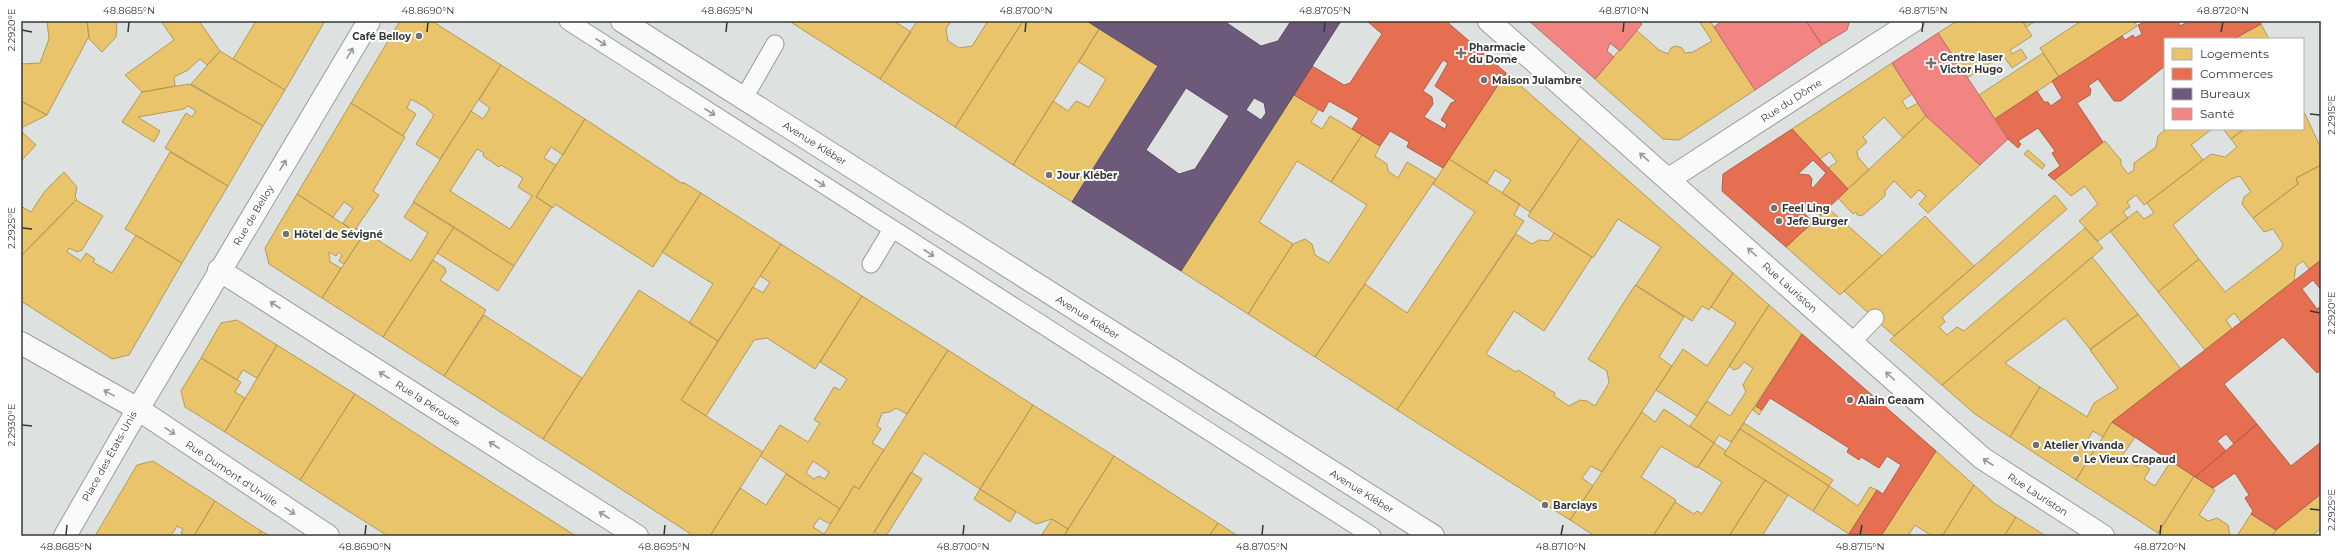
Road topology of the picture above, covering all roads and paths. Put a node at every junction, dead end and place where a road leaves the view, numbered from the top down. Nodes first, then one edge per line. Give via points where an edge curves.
1 (370, 21) edge
2 (568, 21) edge
3 (622, 21) edge
4 (1489, 21) edge
5 (1913, 21) edge
6 (775, 44) dead end
7 (744, 98) junction
8 (1668, 179) junction
9 (892, 229) junction
10 (871, 264) dead end
11 (219, 270) junction
12 (1875, 318) dead end
13 (1852, 342) junction
14 (21, 343) edge
15 (138, 409) junction
16 (65, 536) edge
17 (328, 536) edge
18 (636, 536) edge
19 (1372, 536) edge
20 (1433, 536) edge
21 (2103, 536) edge

11 -> 1 street, Rue de Belloy
2 -> 9 lane
3 - 7 street, Avenue Kléber
8 -> 4 street, Rue Lauriston
5 - 8 street, Rue du Dôme
6 - 7 lane
7 - 20 street, Avenue Kléber
13 -> 8 street, Rue Lauriston
9 - 10 lane
9 -> 19 lane
11 - 15 street, Rue de Belloy
18 -> 11 street, Rue la Pérouse
12 - 13 lane
21 -> 13 street, Rue Lauriston via 1982,458
15 -> 14 street, Place des États-Unis
15 - 16 street, Place des États-Unis
15 -> 17 street, Rue Dumont d'Urville

